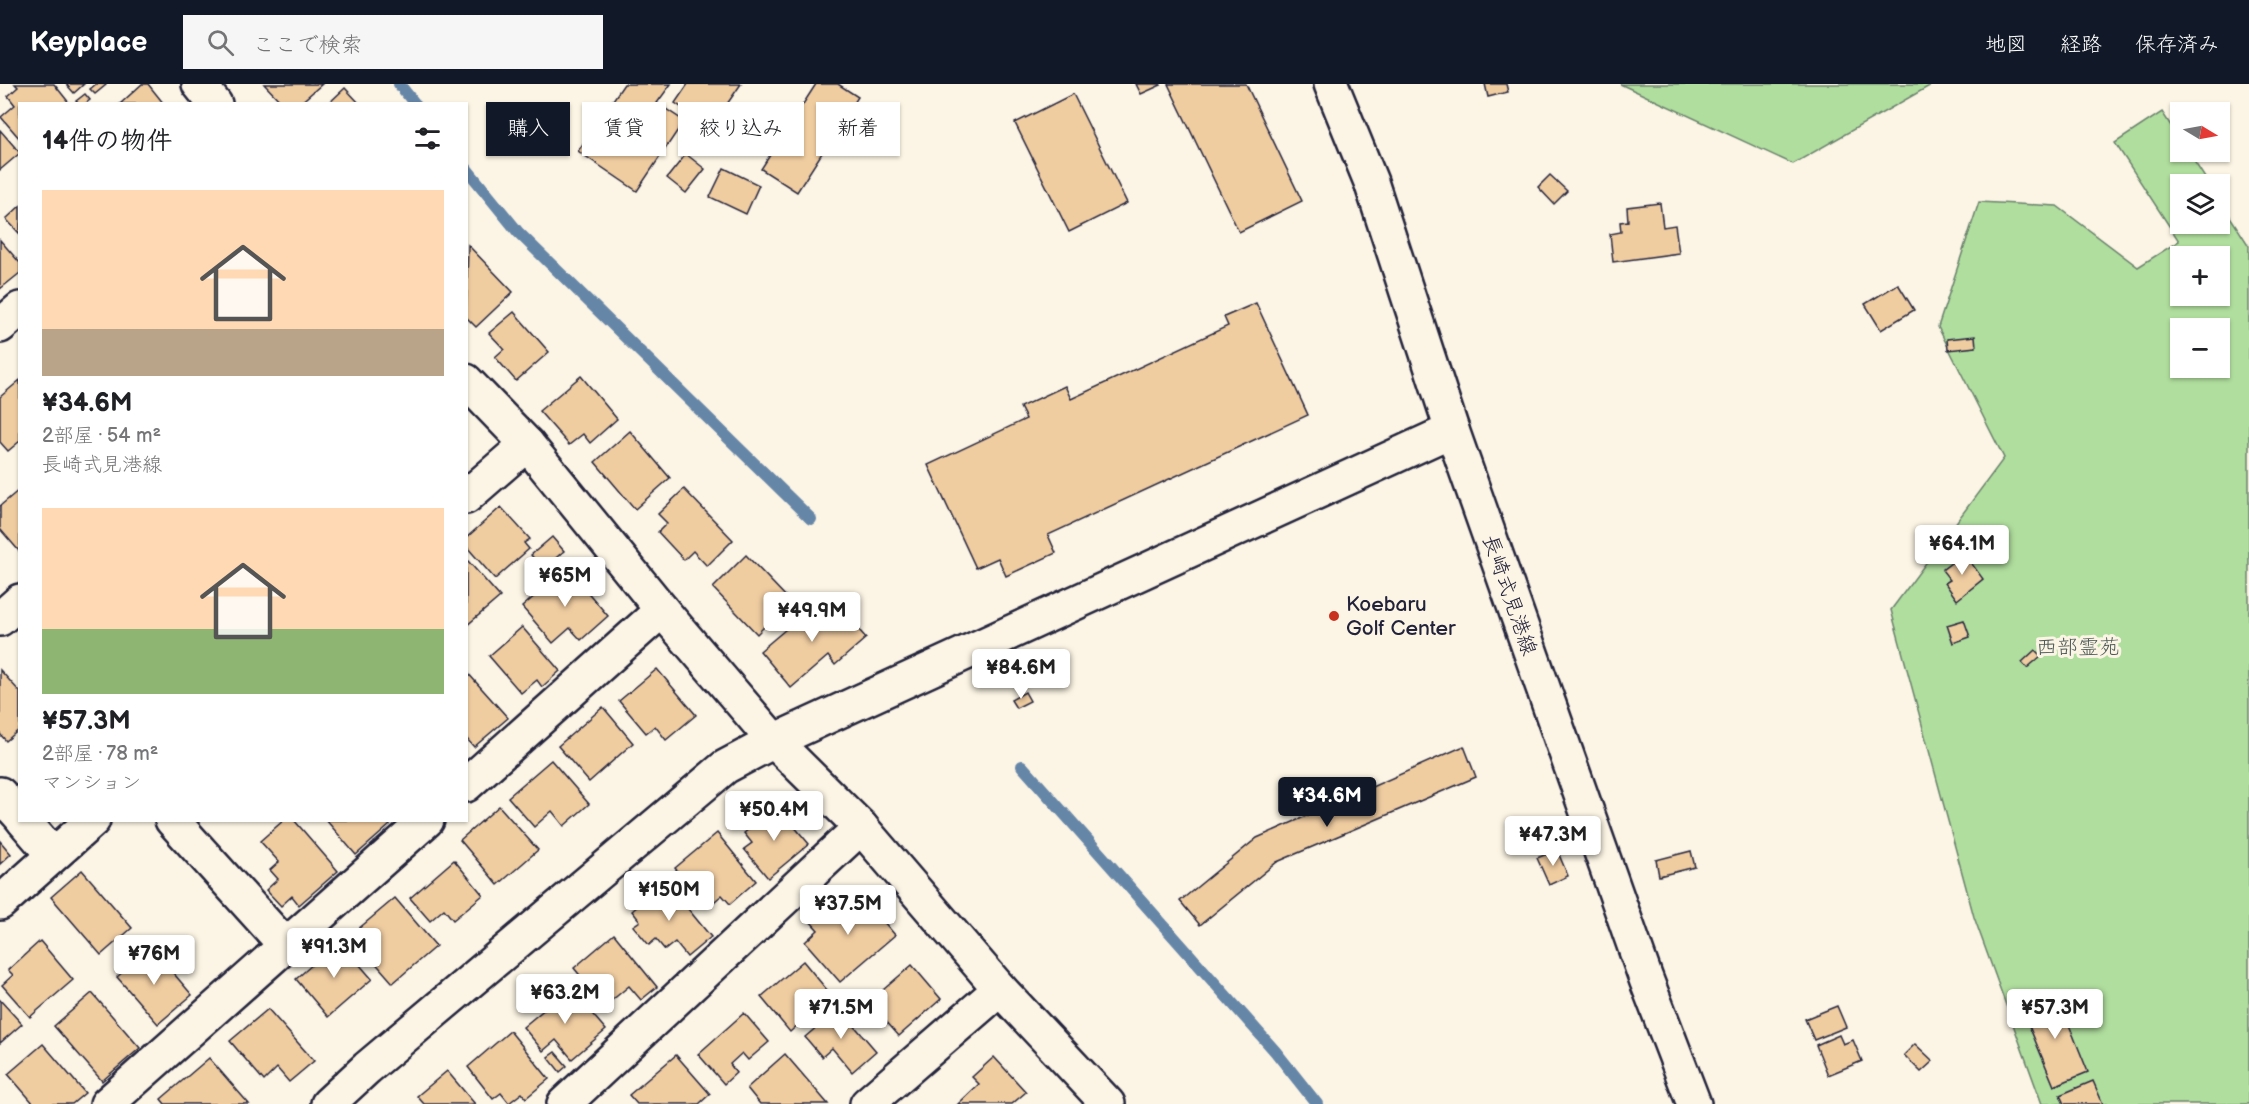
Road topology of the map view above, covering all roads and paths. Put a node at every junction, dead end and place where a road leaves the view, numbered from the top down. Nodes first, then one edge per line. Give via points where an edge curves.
1 (199, 84) edge
2 (1331, 84) edge
3 (213, 102) edge
4 (18, 311) edge
5 (0, 326) edge
6 (468, 383) edge
7 (1452, 430) junction
8 (526, 444) junction
9 (468, 494) edge
10 (18, 603) edge
11 (662, 610) junction
12 (0, 619) edge
13 (774, 741) junction
14 (468, 783) edge
15 (0, 794) edge
16 (18, 814) edge
17 (25, 822) edge
18 (91, 822) edge
19 (174, 822) edge
20 (425, 822) edge
21 (861, 827) junction
22 (53, 855) junction
23 (0, 903) edge
24 (286, 946) junction
25 (1000, 989) junction
26 (107, 1104) edge
27 (328, 1104) edge
28 (564, 1104) edge
29 (867, 1104) edge
30 (1108, 1104) edge
31 (1694, 1104) edge

1 - 3 street
2 - 7 street, 長崎式見港線 via 1371,182
4 - 5 street
6 - 8 street
7 - 13 street
7 - 31 street, 長崎式見港線
8 - 9 street
8 - 11 street
10 - 12 street
11 - 13 street
11 - 14 street
13 - 21 street
13 - 27 street via 725,767
15 - 16 street
17 - 22 street
18 - 22 street
19 - 24 street
20 - 24 street
21 - 25 street
21 - 28 street
22 - 23 street
24 - 26 street
25 - 29 street
25 - 30 street

